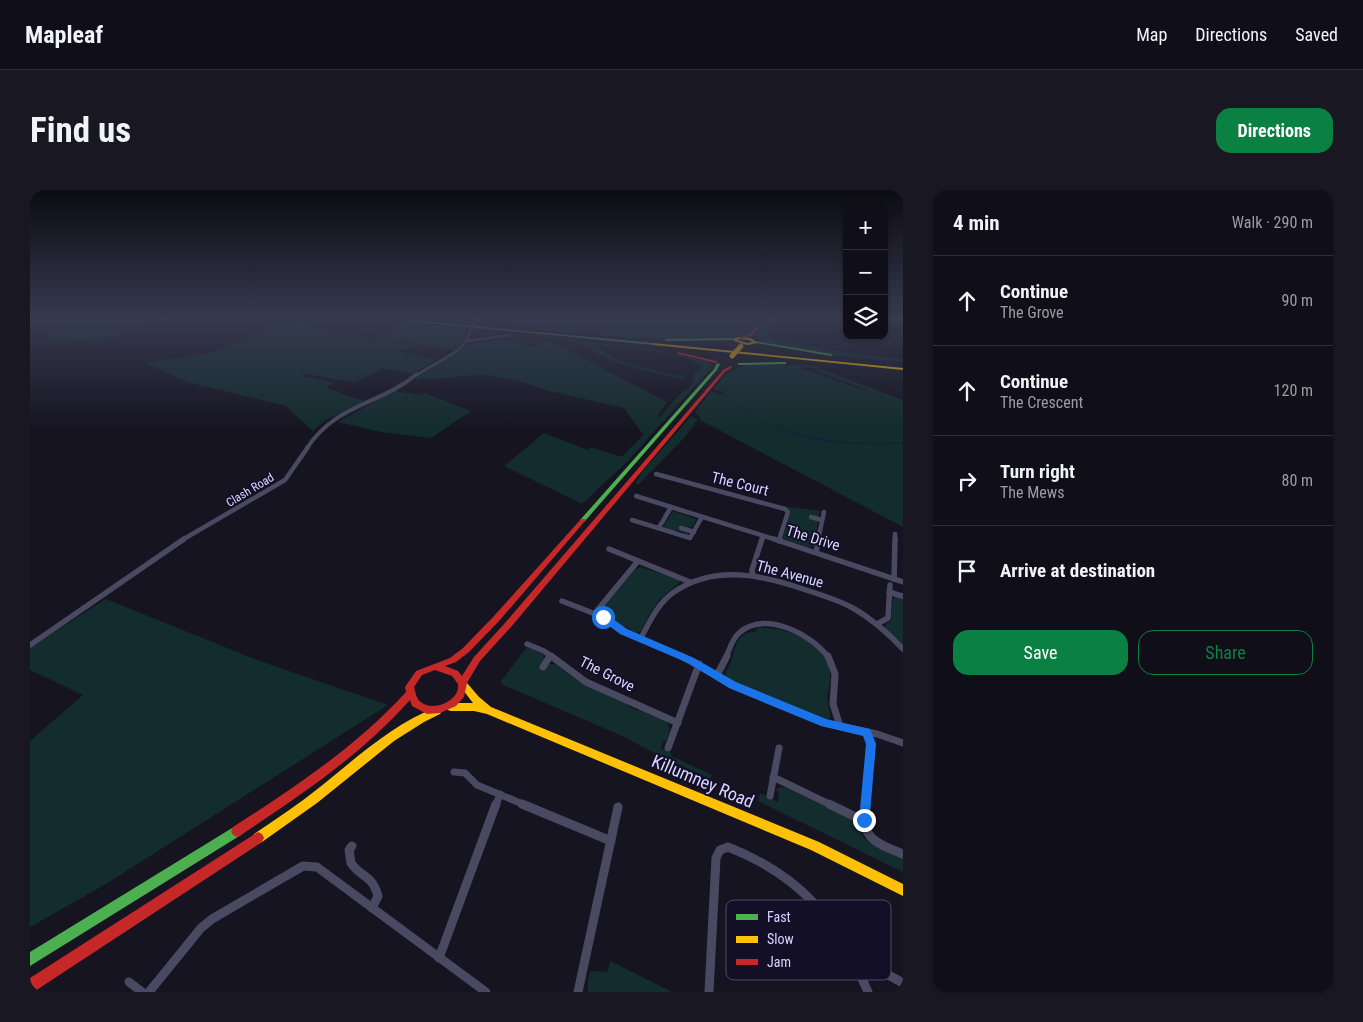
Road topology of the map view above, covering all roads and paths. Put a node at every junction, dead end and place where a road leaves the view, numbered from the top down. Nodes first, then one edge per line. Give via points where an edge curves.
1 (445, 355) edge
2 (691, 355) edge
3 (733, 355) edge
4 (781, 355) edge
5 (830, 355) edge
6 (728, 362) junction
7 (903, 367) edge
8 (656, 474) dead end
9 (636, 496) dead end
10 (671, 507) junction
11 (824, 512) dead end
12 (702, 517) junction
13 (811, 517) dead end
14 (632, 520) dead end
15 (822, 520) junction
16 (658, 528) junction
17 (681, 528) dead end
18 (694, 532) junction
19 (895, 534) dead end
20 (763, 536) junction
21 (779, 541) junction
22 (895, 543) junction
23 (903, 546) edge
24 (609, 549) dead end
25 (816, 552) junction
26 (638, 561) junction
27 (753, 576) junction
28 (894, 579) junction
29 (690, 582) junction
30 (903, 582) edge
31 (902, 596) edge
32 (562, 601) dead end
33 (595, 614) junction
34 (877, 624) junction
35 (641, 638) junction
36 (528, 644) dead end
37 (30, 645) edge
38 (903, 649) edge
39 (550, 656) junction
40 (699, 664) junction
41 (435, 666) junction
42 (543, 667) dead end
43 (716, 675) junction
44 (463, 684) junction
45 (410, 694) junction
46 (449, 708) junction
47 (437, 710) junction
48 (488, 710) junction
49 (678, 722) junction
50 (840, 726) junction
51 (866, 732) junction
52 (903, 743) edge
53 (668, 748) dead end
54 (779, 748) dead end
55 (454, 772) dead end
56 (773, 778) junction
57 (500, 794) junction
58 (770, 796) dead end
59 (618, 806) dead end
60 (864, 820) junction
61 (610, 841) junction
62 (352, 846) dead end
63 (903, 854) edge
64 (903, 890) edge
65 (814, 900) edge
66 (372, 908) junction
67 (438, 958) junction
68 (30, 959) edge
69 (891, 976) edge
70 (863, 980) edge
71 (129, 982) dead end
72 (903, 983) edge
73 (30, 986) edge
74 (142, 992) edge
75 (148, 992) edge
76 (486, 992) edge
77 (578, 992) edge
78 (709, 992) edge
79 (868, 992) edge

1 - 37 street, Clash Road via 410,380 331,421 307,446 285,480 178,544
2 - 6 main road
3 - 6 main road, bridge
4 - 7 main road
5 - 7 main road
6 - 7 main road
6 - 41 main road via 716,370 497,618 466,650 453,660
6 - 44 main road via 724,371 478,657
8 - 21 street, The Court via 785,509 788,512
9 - 10 street
10 - 12 street
10 - 16 street
11 - 15 street
12 - 18 street
12 - 20 street
13 - 15 street
14 - 16 street
15 - 25 street
16 - 18 street via 688,538
17 - 18 street
19 - 22 street
20 - 21 street, The Drive
20 - 27 street, The Drive
21 - 25 street, The Drive
22 - 23 street
22 - 28 street
24 - 26 street
25 - 28 street, The Drive
26 - 29 street
26 - 33 street
27 - 29 street, The Avenue via 719,575
27 - 34 street, The Avenue via 777,580 838,601
28 - 30 street, The Drive
29 - 35 street, The Avenue via 663,602
31 - 34 street via 890,589 888,618
32 - 33 street
33 - 35 street via 624,632
34 - 38 street, The Avenue
35 - 40 street
36 - 39 street, The Grove
39 - 42 street
39 - 49 street, The Grove via 586,682
40 - 43 street
40 - 49 street
41 - 44 main road via 449,668
41 - 45 main road via 415,675
43 - 50 street via 825,723
43 - 50 street via 725,663 735,638 749,627 772,625 799,633 827,656 833,667 832,703
44 - 46 main road via 460,698
44 - 48 main road, Killumney Road
45 - 47 main road via 419,706
45 - 68 main road via 387,722 288,796 228,837
46 - 47 main road
46 - 48 main road, Killumney Road via 474,706
47 - 73 main road via 408,724 263,834
48 - 64 main road, Killumney Road via 816,846
49 - 53 street
50 - 51 street
51 - 52 street
51 - 60 street via 871,744
54 - 56 street
55 - 57 street via 469,774 477,785
56 - 58 street
56 - 60 street
57 - 61 street
57 - 67 street
59 - 61 street
60 - 63 street via 865,832 870,838
61 - 77 street
62 - 66 street via 349,855 353,866 372,881 378,896
65 - 78 street via 759,859 728,847 720,850 716,858
66 - 67 street
66 - 75 street via 316,867 303,866 212,918
67 - 76 street
69 - 72 street
70 - 79 street
71 - 74 street

